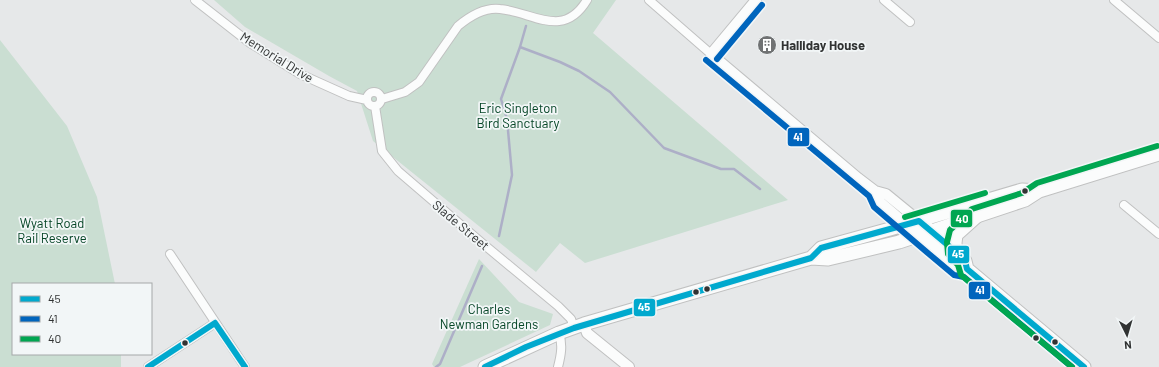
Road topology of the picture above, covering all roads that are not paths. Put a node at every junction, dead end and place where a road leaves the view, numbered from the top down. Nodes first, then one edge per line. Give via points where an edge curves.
1 (195, 0) edge
2 (587, 0) edge
3 (648, 0) edge
4 (756, 0) edge
5 (884, 0) edge
6 (1114, 0) edge
7 (910, 22) dead end
8 (1159, 38) edge
9 (711, 54) junction
10 (382, 99) junction
11 (367, 100) junction
12 (375, 106) junction
13 (1159, 154) edge
14 (1039, 191) junction
15 (1124, 205) dead end
16 (976, 216) junction
17 (913, 223) junction
18 (925, 233) junction
19 (1159, 234) edge
20 (956, 252) junction
21 (170, 254) dead end
22 (811, 258) junction
23 (967, 269) junction
24 (215, 323) junction
25 (579, 326) junction
26 (559, 333) junction
27 (148, 367) edge
28 (245, 367) edge
29 (485, 367) edge
30 (558, 367) edge
31 (629, 367) edge
32 (1084, 367) edge

1 - 11 street, Memorial Drive via 250,43 300,74 349,96
2 - 10 street via 576,14 557,22 500,9 476,13 458,26 419,82 405,92
3 - 9 street
4 - 9 street
5 - 7 street
6 - 8 street
9 - 17 street via 875,191 880,202
10 - 11 street via 376,92 369,94
10 - 12 street
11 - 12 street via 370,105
12 - 25 street, Slade Street via 382,151 398,171
13 - 14 main road
14 - 16 main road via 1025,200
14 - 17 main road via 1022,190
15 - 19 street
16 - 18 main road
16 - 20 main road via 958,231
17 - 18 main road
17 - 22 main road via 821,248
18 - 20 main road
18 - 22 main road via 828,260
18 - 23 main road via 958,268
20 - 23 main road via 965,260
21 - 24 street
22 - 25 main road
23 - 32 main road
24 - 27 street
24 - 28 street
25 - 26 main road
25 - 31 street, Slade Street
26 - 29 main road
26 - 30 street via 562,347

